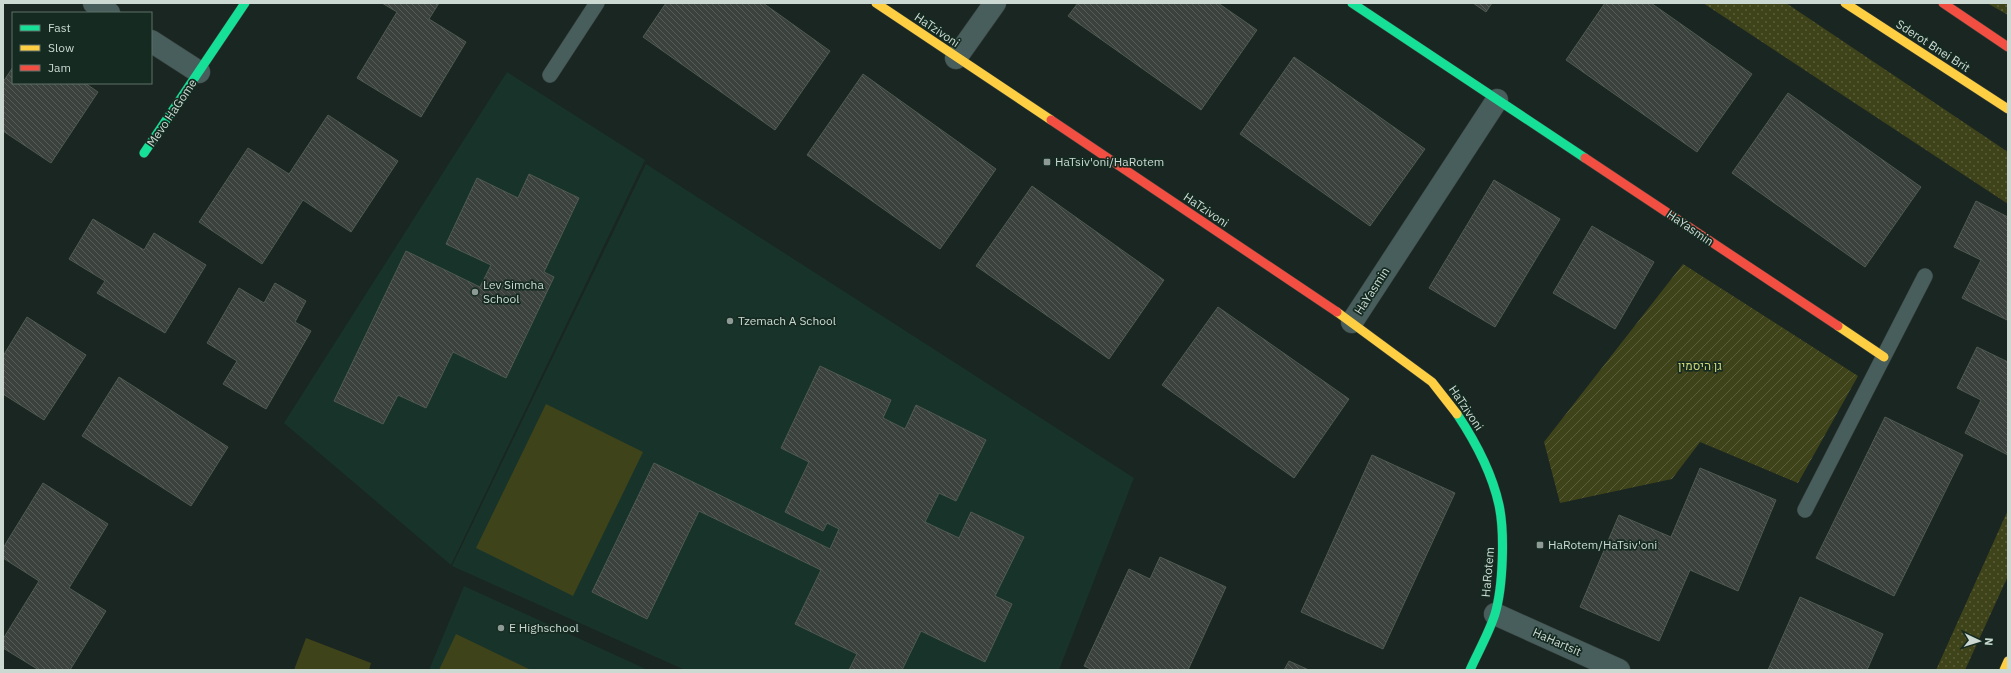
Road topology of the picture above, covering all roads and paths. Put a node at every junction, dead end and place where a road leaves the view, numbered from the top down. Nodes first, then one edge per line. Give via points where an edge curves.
1 (94, 3) edge
2 (245, 3) edge
3 (597, 3) edge
4 (876, 3) edge
5 (994, 3) edge
6 (1352, 3) edge
7 (1845, 3) edge
8 (1944, 3) edge
9 (108, 12) edge
10 (152, 42) edge
11 (2008, 47) edge
12 (956, 58) junction
13 (199, 72) junction
14 (550, 75) dead end
15 (1497, 100) junction
16 (2008, 109) edge
17 (144, 153) dead end
18 (1925, 276) dead end
19 (1352, 322) junction
20 (1884, 357) junction
21 (1488, 472) joint
22 (1805, 510) dead end
23 (1495, 614) junction
24 (2008, 661) edge
25 (1470, 670) edge
26 (1620, 670) edge
27 (2004, 670) edge

1 - 9 street
2 - 13 street, Mevo HaGome
3 - 14 lane
4 - 12 street, HaTzivoni
5 - 12 street
6 - 15 street, HaYasmin
7 - 16 street, Sderot Bnei Brit
8 - 11 street
10 - 13 street, Mevo HaGome
12 - 19 street, HaTzivoni
13 - 17 street, Mevo HaGome
15 - 19 street, HaYasmin
15 - 20 street, HaYasmin
18 - 20 lane
19 - 21 street, HaTzivoni via 1432,382 1451,404 1469,432
20 - 22 lane
21 - 23 street, HaRotem via 1499,505 1502,543 1501,578
23 - 25 street, HaRotem
23 - 26 street, HaHartsit
24 - 27 street

